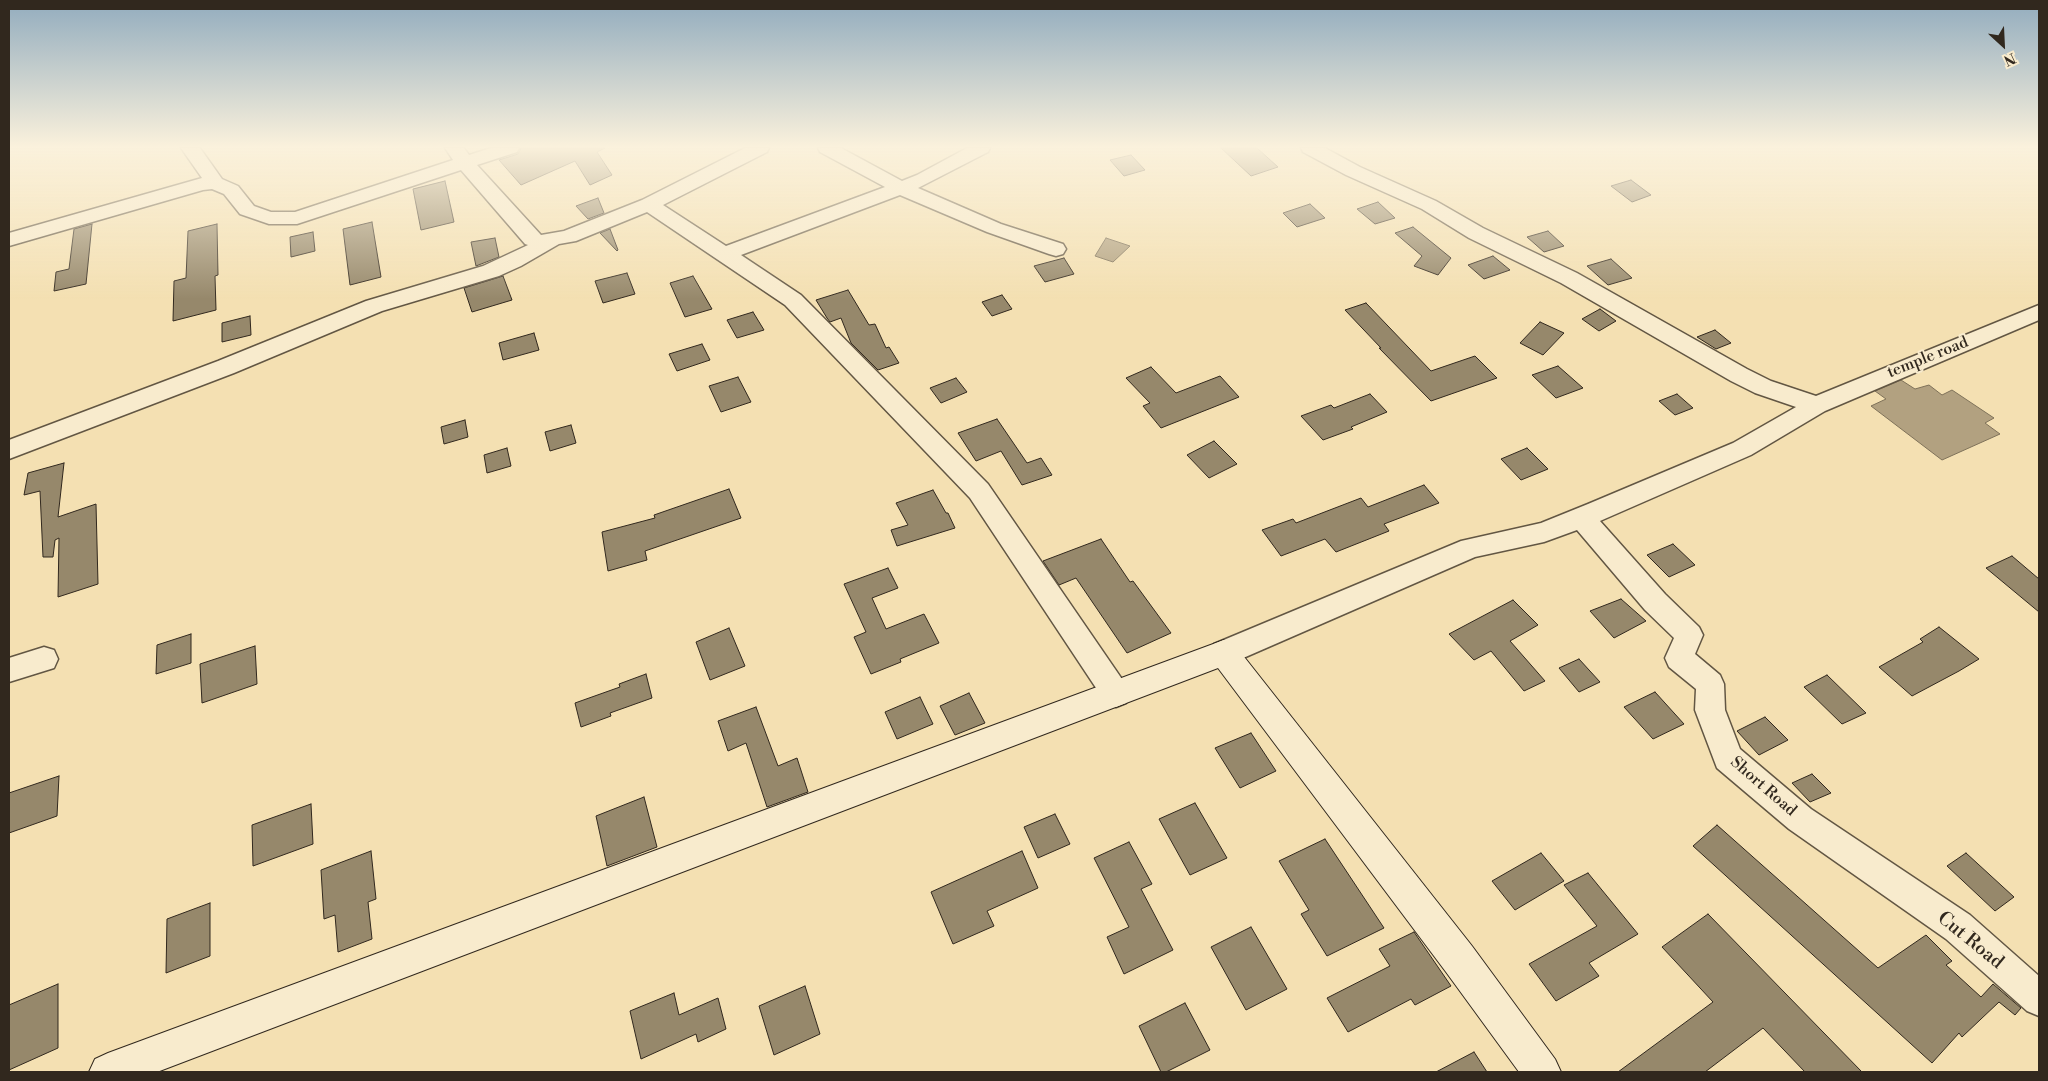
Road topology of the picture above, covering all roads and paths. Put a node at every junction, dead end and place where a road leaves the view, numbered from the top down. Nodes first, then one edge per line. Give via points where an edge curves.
1 (152, 198) edge
2 (238, 198) edge
3 (348, 198) edge
4 (497, 198) edge
5 (661, 198) edge
6 (873, 198) edge
7 (925, 198) edge
8 (1413, 198) edge
9 (650, 204) junction
10 (9, 240) edge
11 (551, 240) junction
12 (1056, 249) dead end
13 (724, 254) junction
14 (2039, 312) edge
15 (1817, 405) junction
16 (9, 450) edge
17 (1582, 517) junction
18 (1224, 652) junction
19 (44, 659) dead end
20 (9, 670) edge
21 (1116, 694) junction
22 (1898, 887) joint
23 (2039, 999) edge
24 (108, 1072) edge
25 (1542, 1072) edge

1 - 10 street
2 - 3 street via 247,210 269,218 297,218
4 - 11 street via 532,239 540,242
5 - 9 street
6 - 13 street
7 - 12 street via 994,228
8 - 15 street via 1569,278 1739,375 1763,387
9 - 11 street
9 - 13 street
11 - 16 street via 491,271 374,306
13 - 21 street via 793,300 980,491
14 - 15 street, temple road
15 - 17 street, temple road via 1742,449
17 - 18 street, temple road via 1544,532 1470,548
17 - 22 street, Short Road via 1655,602 1689,636 1679,658 1710,684 1710,710 1728,758 1800,819
18 - 21 main road
18 - 25 main road
19 - 20 street
21 - 24 main road
22 - 23 street, Cut Road via 1958,927

